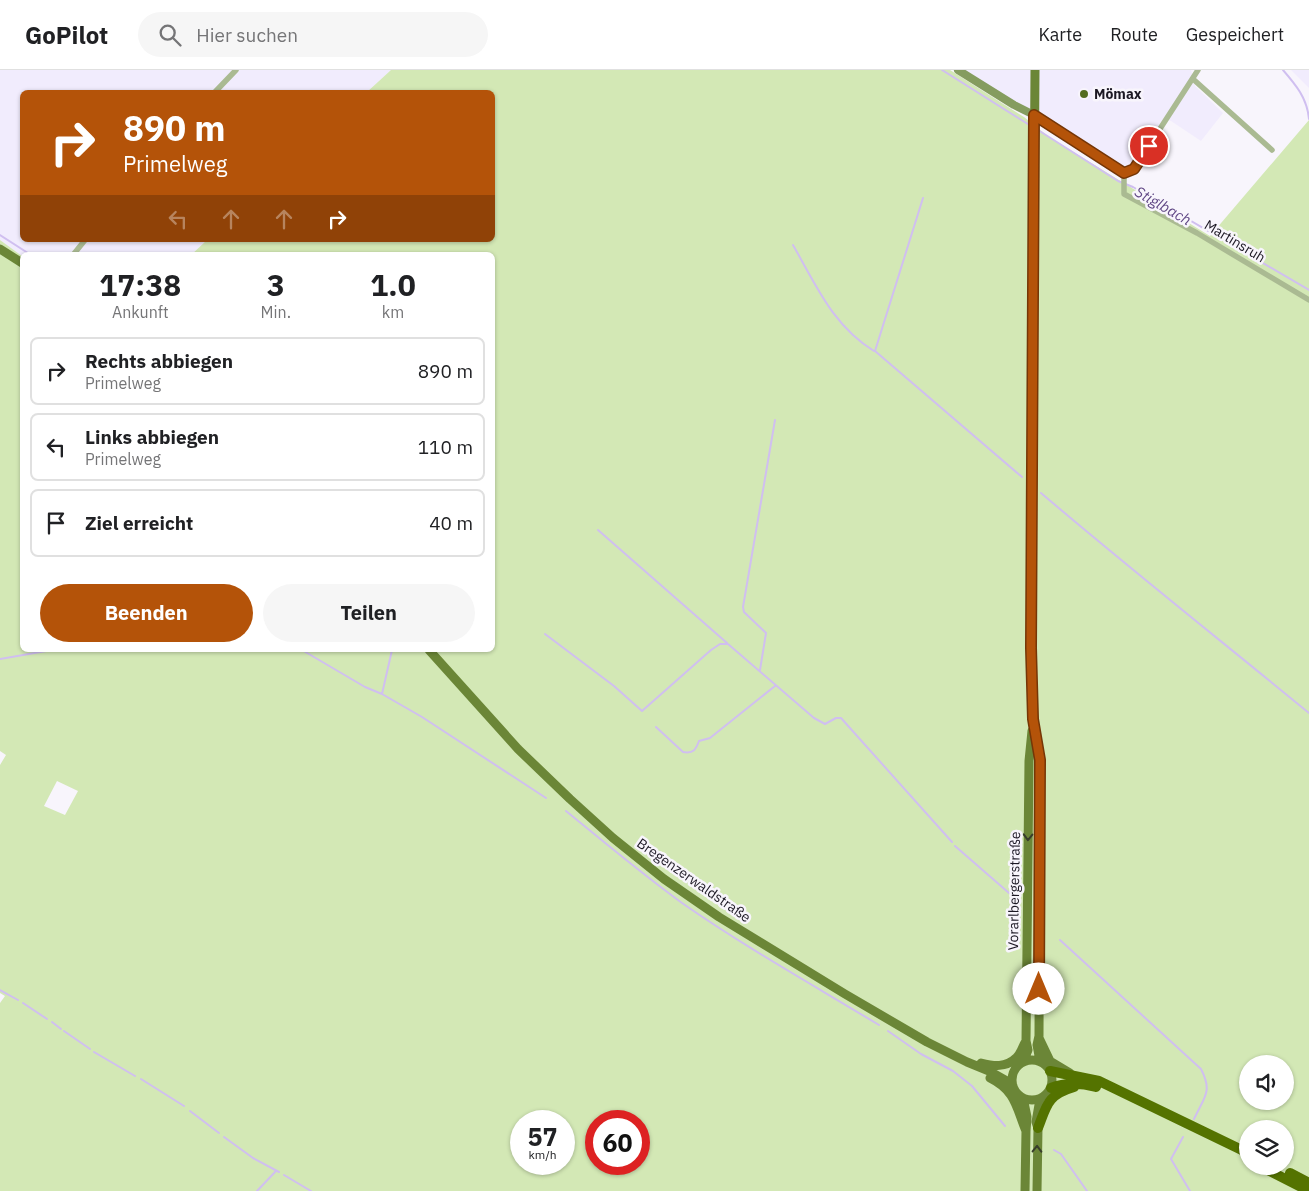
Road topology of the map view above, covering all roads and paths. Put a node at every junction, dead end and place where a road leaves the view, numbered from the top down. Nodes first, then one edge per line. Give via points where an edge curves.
1 (236, 70) edge
2 (958, 70) edge
3 (1034, 70) edge
4 (1198, 70) edge
5 (1193, 79) junction
6 (217, 90) edge
7 (1034, 117) junction
8 (1272, 150) dead end
9 (1124, 175) junction
10 (84, 242) edge
11 (0, 249) edge
12 (76, 252) edge
13 (20, 262) edge
14 (1309, 300) edge
15 (431, 652) edge
16 (1033, 719) junction
17 (1039, 1036) junction
18 (1026, 1041) junction
19 (1040, 1061) junction
20 (968, 1062) junction
21 (1024, 1062) junction
22 (1016, 1068) junction
23 (989, 1071) junction
24 (1050, 1071) junction
25 (1075, 1076) junction
26 (1012, 1084) junction
27 (1088, 1085) junction
28 (1051, 1088) junction
29 (1023, 1098) junction
30 (1040, 1099) junction
31 (1038, 1128) junction
32 (1026, 1131) junction
33 (1239, 1149) edge
34 (1239, 1156) edge
35 (1026, 1169) junction
36 (1278, 1175) edge
37 (1293, 1175) edge
38 (1309, 1183) edge
39 (1026, 1191) edge
40 (1031, 1191) edge
41 (1036, 1191) edge
42 (1309, 1191) edge

1 - 6 street
2 - 7 main road
3 - 7 main road, Vorarlbergerstraße
4 - 5 street
5 - 8 street
5 - 9 street via 1134,169
7 - 9 street
7 - 16 main road, Vorarlbergerstraße via 1030,597
9 - 14 street, Martinsruh via 1124,194
10 - 12 street
11 - 13 main road
15 - 20 main road, Bregenzerwaldstraße via 518,749 563,793 664,879 785,958 927,1042
16 - 17 main road, Vorarlbergerstraße via 1040,760
16 -> 18 main road, Vorarlbergerstraße via 1028,761
17 - 19 main road, Vorarlbergerstraße
17 - 25 main road via 1050,1061
18 - 20 main road via 1016,1058 1006,1064 996,1066
18 - 21 main road, Vorarlbergerstraße via 1028,1050
19 - 21 main road
19 - 24 main road
20 - 23 main road, Bregenzerwaldstraße
20 - 32 main road via 973,1069 1006,1088 1017,1103
21 - 22 main road
22 - 23 main road, Bregenzerwaldstraße via 1006,1072
22 - 26 main road
23 - 26 main road, Bregenzerwaldstraße
24 - 25 highway
24 - 28 main road
25 - 33 highway via 1099,1081
26 - 29 main road
27 - 28 highway via 1067,1084
27 - 31 highway via 1053,1096 1045,1107
27 - 34 highway
28 - 30 main road
29 - 30 main road
29 - 32 main road
30 - 31 main road
41 -> 31 main road
32 - 35 main road
35 - 39 main road
35 - 40 main road via 1031,1178
36 - 42 highway
37 - 38 highway

